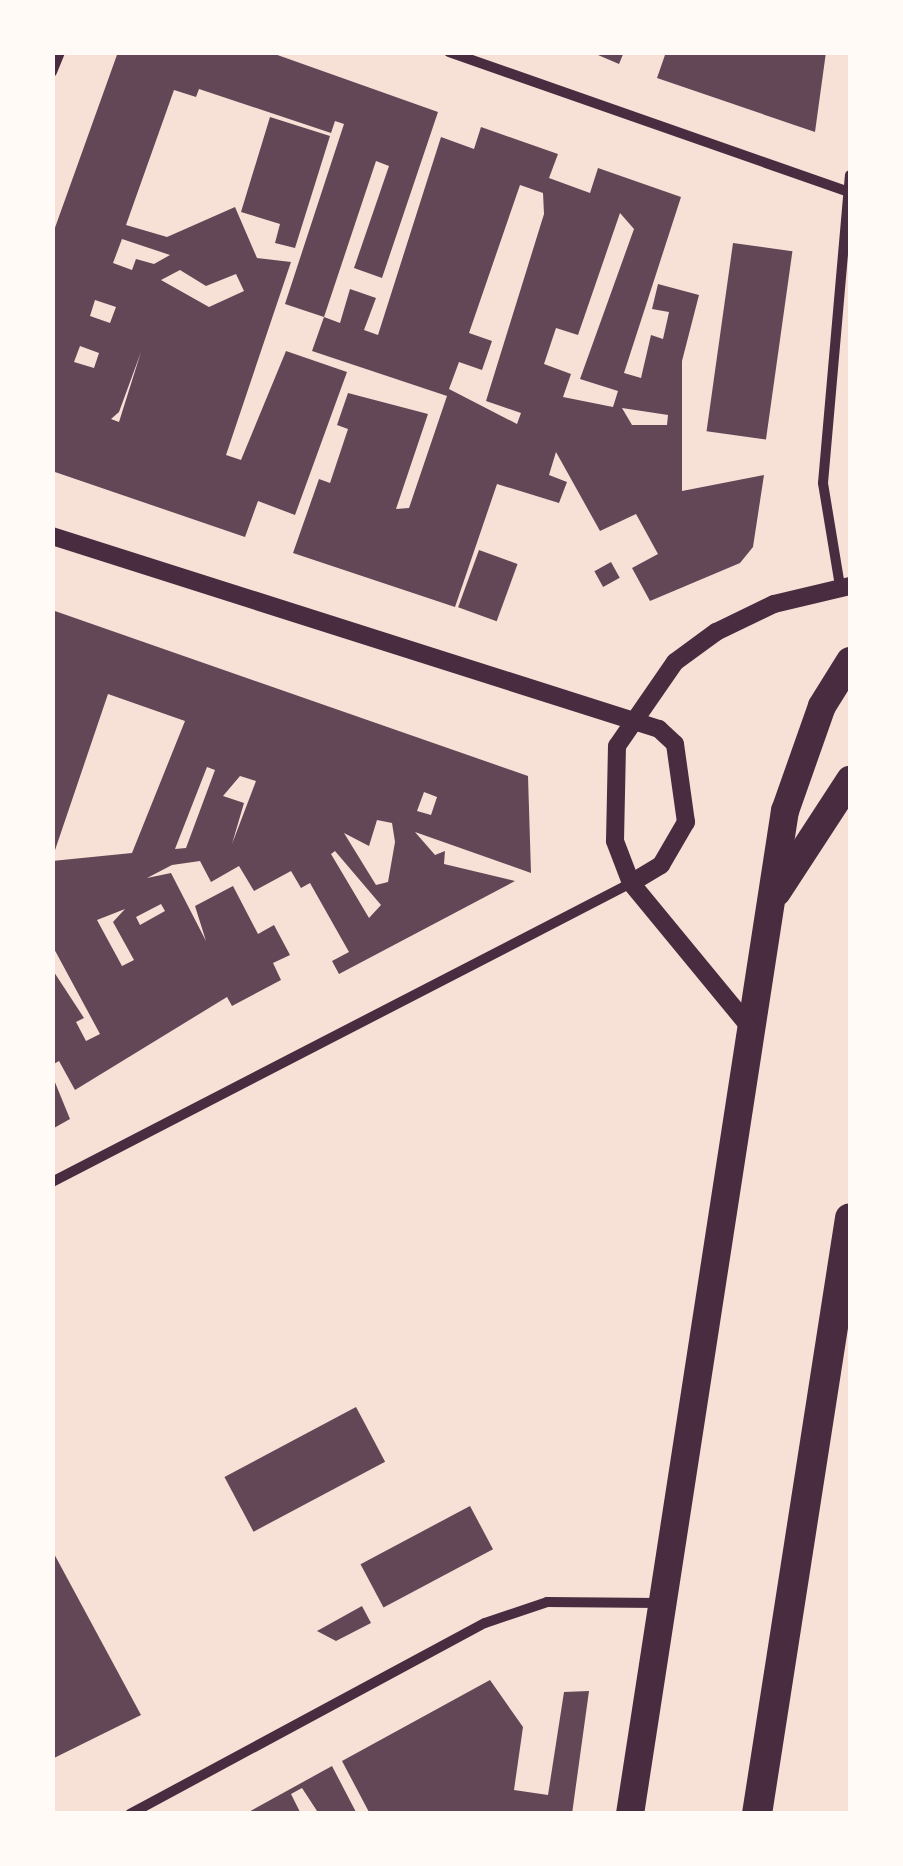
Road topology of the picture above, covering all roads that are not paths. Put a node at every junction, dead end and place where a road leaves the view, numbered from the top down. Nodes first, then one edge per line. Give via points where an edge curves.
1 (60, 52) edge
2 (448, 52) edge
3 (52, 72) edge
4 (850, 175) edge
5 (848, 192) junction
6 (52, 536) edge
7 (60, 549) edge
8 (845, 586) edge
9 (850, 661) edge
10 (628, 719) junction
11 (850, 780) edge
12 (631, 883) junction
13 (774, 897) junction
14 (754, 1032) junction
15 (52, 1182) edge
16 (850, 1218) edge
17 (850, 1300) edge
18 (828, 1353) junction
19 (660, 1603) junction
20 (130, 1814) edge
21 (630, 1814) edge
22 (757, 1814) edge

1 - 3 street
2 - 5 street
4 - 5 street
5 - 8 street via 824,483
6 - 7 street
7 - 10 street
8 - 10 street via 716,632 675,662
9 - 13 highway via 822,706 785,810
10 - 12 street via 611,793
10 - 12 street via 675,744 686,822 661,865
11 - 13 highway
12 - 14 street
12 - 15 street
13 - 14 highway
14 - 19 highway
16 - 18 highway
17 - 18 highway
18 - 22 highway
19 - 20 street via 548,1602 485,1623
19 - 21 highway

